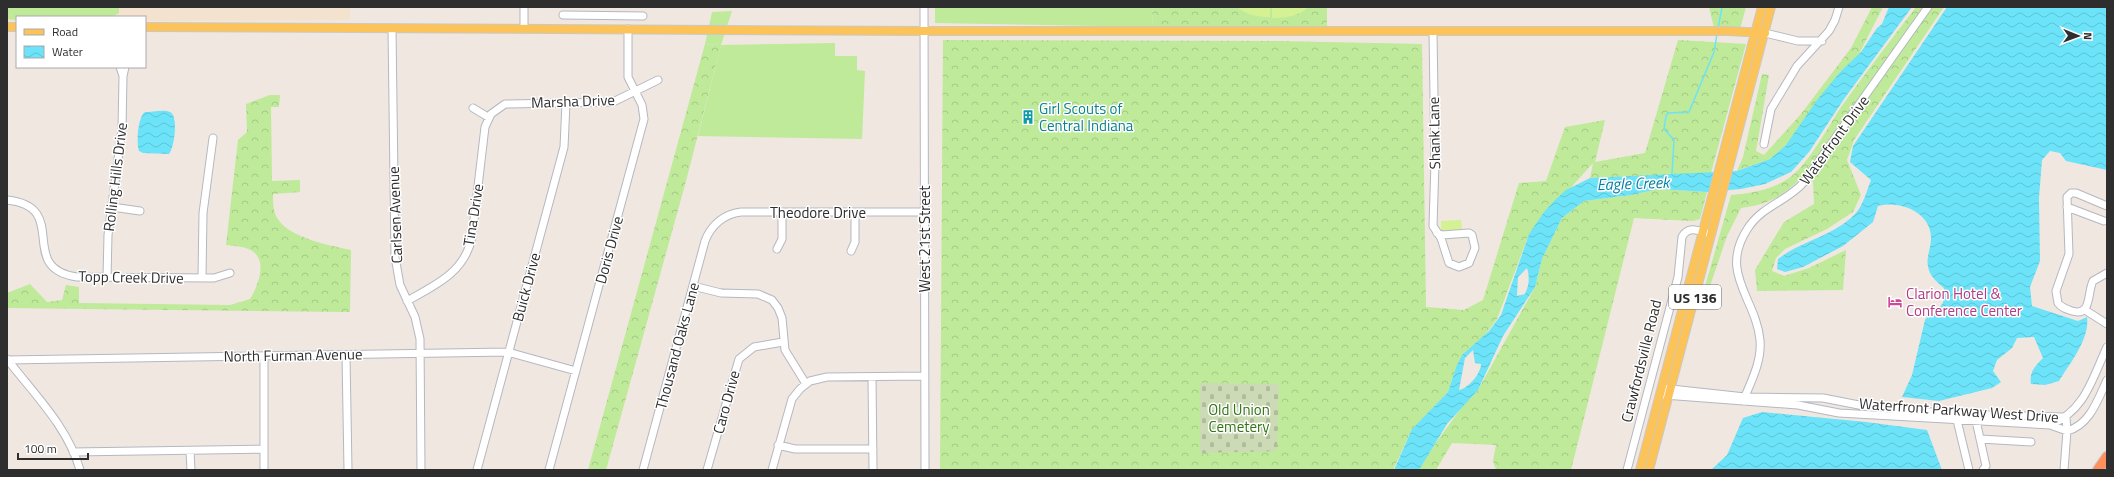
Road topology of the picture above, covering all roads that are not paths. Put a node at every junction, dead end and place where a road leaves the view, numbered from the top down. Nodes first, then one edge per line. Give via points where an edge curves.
1 (524, 7) edge
2 (924, 7) edge
3 (1762, 7) edge
4 (1771, 7) edge
5 (1838, 7) edge
6 (1928, 7) edge
7 (563, 15) dead end
8 (573, 15) junction
9 (643, 16) dead end
10 (146, 27) edge
11 (392, 28) junction
12 (524, 29) junction
13 (573, 29) junction
14 (628, 29) junction
15 (924, 31) junction
16 (1433, 31) junction
17 (1756, 31) junction
18 (1765, 33) junction
19 (1798, 41) junction
20 (1822, 41) junction
21 (1812, 51) junction
22 (120, 68) edge
23 (125, 68) edge
24 (122, 76) junction
25 (658, 80) dead end
26 (635, 92) junction
27 (566, 103) junction
28 (473, 108) dead end
29 (488, 117) junction
30 (212, 138) dead end
31 (1764, 144) dead end
32 (7, 200) edge
33 (2107, 206) edge
34 (112, 207) junction
35 (2067, 207) junction
36 (140, 211) dead end
37 (782, 212) junction
38 (855, 212) junction
39 (924, 212) junction
40 (2104, 221) dead end
41 (716, 224) joint
42 (1437, 233) junction
43 (1707, 233) junction
44 (777, 249) dead end
45 (851, 251) dead end
46 (230, 273) dead end
47 (2107, 273) edge
48 (107, 278) junction
49 (202, 278) junction
50 (693, 286) junction
51 (407, 301) junction
52 (2084, 311) junction
53 (2107, 324) edge
54 (783, 342) junction
55 (2107, 347) edge
56 (508, 352) junction
57 (421, 353) junction
58 (346, 355) junction
59 (264, 356) junction
60 (7, 360) edge
61 (2104, 363) edge
62 (576, 371) junction
63 (925, 376) junction
64 (872, 377) junction
65 (2107, 380) edge
66 (806, 384) junction
67 (1661, 391) junction
68 (1670, 393) junction
69 (1744, 399) junction
70 (1956, 416) junction
71 (1976, 417) junction
72 (2066, 417) junction
73 (2050, 425) junction
74 (2067, 431) junction
75 (1980, 439) junction
76 (2031, 442) dead end
77 (778, 445) junction
78 (264, 449) junction
79 (873, 449) junction
80 (190, 451) junction
81 (73, 452) junction
82 (2107, 458) edge
83 (80, 470) edge
84 (191, 470) edge
85 (264, 470) edge
86 (348, 470) edge
87 (421, 470) edge
88 (477, 470) edge
89 (549, 470) edge
90 (643, 470) edge
91 (707, 470) edge
92 (772, 470) edge
93 (873, 470) edge
94 (925, 470) edge
95 (1627, 470) edge
96 (1640, 470) edge
97 (1649, 470) edge
98 (1969, 470) edge
99 (1983, 470) edge
100 (2064, 470) edge
101 (2098, 470) edge

1 - 12 street
2 - 15 street, West 21st Street
3 - 17 main road, Crawfordsville Road / US 136
4 - 18 main road, Crawfordsville Road / US 136
5 - 20 street via 1835,20
6 - 69 street, Waterfront Drive via 1804,182 1790,196 1761,213 1744,234 1738,253 1738,276 1757,327 1760,344 1758,362
7 - 8 street
8 - 9 street
8 - 13 street
10 - 11 main road
11 - 12 main road
11 - 51 street, Carlsen Avenue via 395,257 400,285
12 - 13 main road
13 - 14 main road
14 - 15 main road
14 - 26 street, Doris Drive via 628,77
15 - 16 main road
15 - 39 street, West 21st Street
16 - 17 main road
16 - 42 street, Shank Lane via 1435,162 1432,210 1433,226
17 - 18 main road
17 - 43 main road, Crawfordsville Road / US 136 via 1710,204
18 - 19 street
18 - 43 main road, Crawfordsville Road / US 136 via 1719,204
19 - 20 street
19 - 21 street
20 - 21 street
21 - 31 street via 1797,66 1771,108
22 - 24 street, Rolling Hills Drive
23 - 24 street, Rolling Hills Drive
24 - 34 street, Rolling Hills Drive via 123,122
25 - 26 street, Marsha Drive
26 - 27 street, Marsha Drive via 613,102
26 - 62 street, Doris Drive via 644,111 643,123
27 - 29 street, Marsha Drive via 508,103 498,107
27 - 56 street, Buick Drive via 564,147
28 - 29 street
29 - 51 street, Tina Drive via 469,249 451,275
30 - 49 street via 203,213
32 - 48 street, Topp Creek Drive via 24,203 36,213 44,234 44,249 52,269 63,275
33 - 35 street via 2078,193 2070,194
34 - 36 street
34 - 48 street, Rolling Hills Drive via 108,235
35 - 40 street
35 - 52 street via 2069,254 2056,291 2056,299 2064,309 2077,313
37 - 38 street, Theodore Drive
37 - 41 street, Theodore Drive via 738,212 724,217
37 - 44 street via 782,239
38 - 39 street, Theodore Drive
38 - 45 street via 855,242
39 - 63 street, West 21st Street
41 - 50 street, Thousand Oaks Lane via 706,239
42 - 42 street, Shank Lane via 1449,263 1459,267 1468,263 1475,248 1472,235
43 - 67 main road, Crawfordsville Road / US 136
43 - 68 main road, Crawfordsville Road / US 136
43 - 95 street, Crawfordsville Road via 1689,229 1681,238 1678,277
46 - 49 street, Topp Creek Drive via 219,278
47 - 52 street via 2093,281
48 - 49 street, Topp Creek Drive
50 - 54 street via 721,293 758,294 770,299 782,318
50 - 90 street, Thousand Oaks Lane
51 - 57 street, Carlsen Avenue via 418,326
52 - 53 street
54 - 66 street via 788,356
54 - 91 street, Caro Drive via 754,347 739,359
55 - 61 street
56 - 57 street, North Furman Avenue
56 - 62 street, North Furman Avenue
56 - 88 street, Buick Drive
57 - 58 street, North Furman Avenue
57 - 87 street, Carlsen Avenue
58 - 59 street, North Furman Avenue
58 - 86 street
59 - 60 street, North Furman Avenue
59 - 78 street
60 - 81 street via 54,419
61 - 72 street via 2083,400
62 - 89 street, Doris Drive
63 - 64 street
63 - 94 street, West 21st Street
64 - 66 street via 825,377
64 - 79 street
65 - 74 street via 2094,408 2085,420
66 - 77 street via 792,399
67 - 68 street, Waterfront Parkway West Drive
67 - 96 main road, Crawfordsville Road / US 136
68 - 69 street, Waterfront Parkway West Drive
68 - 97 main road, Crawfordsville Road / US 136
69 - 70 street, Waterfront Parkway West Drive via 1839,413
69 - 70 street, Waterfront Parkway West Drive via 1823,398 1869,407
70 - 71 street, Waterfront Parkway West Drive
70 - 98 street
71 - 72 street, Waterfront Parkway West Drive
71 - 73 street, Waterfront Parkway West Drive
71 - 75 street
72 - 73 street, Waterfront Parkway West Drive
72 - 74 street
73 - 74 street
74 - 100 street
75 - 76 street
75 - 99 street via 1986,466
77 - 79 street via 795,449
77 - 92 street
78 - 80 street
78 - 85 street
79 - 93 street
80 - 81 street
80 - 84 street
81 - 83 street
82 - 101 highway

